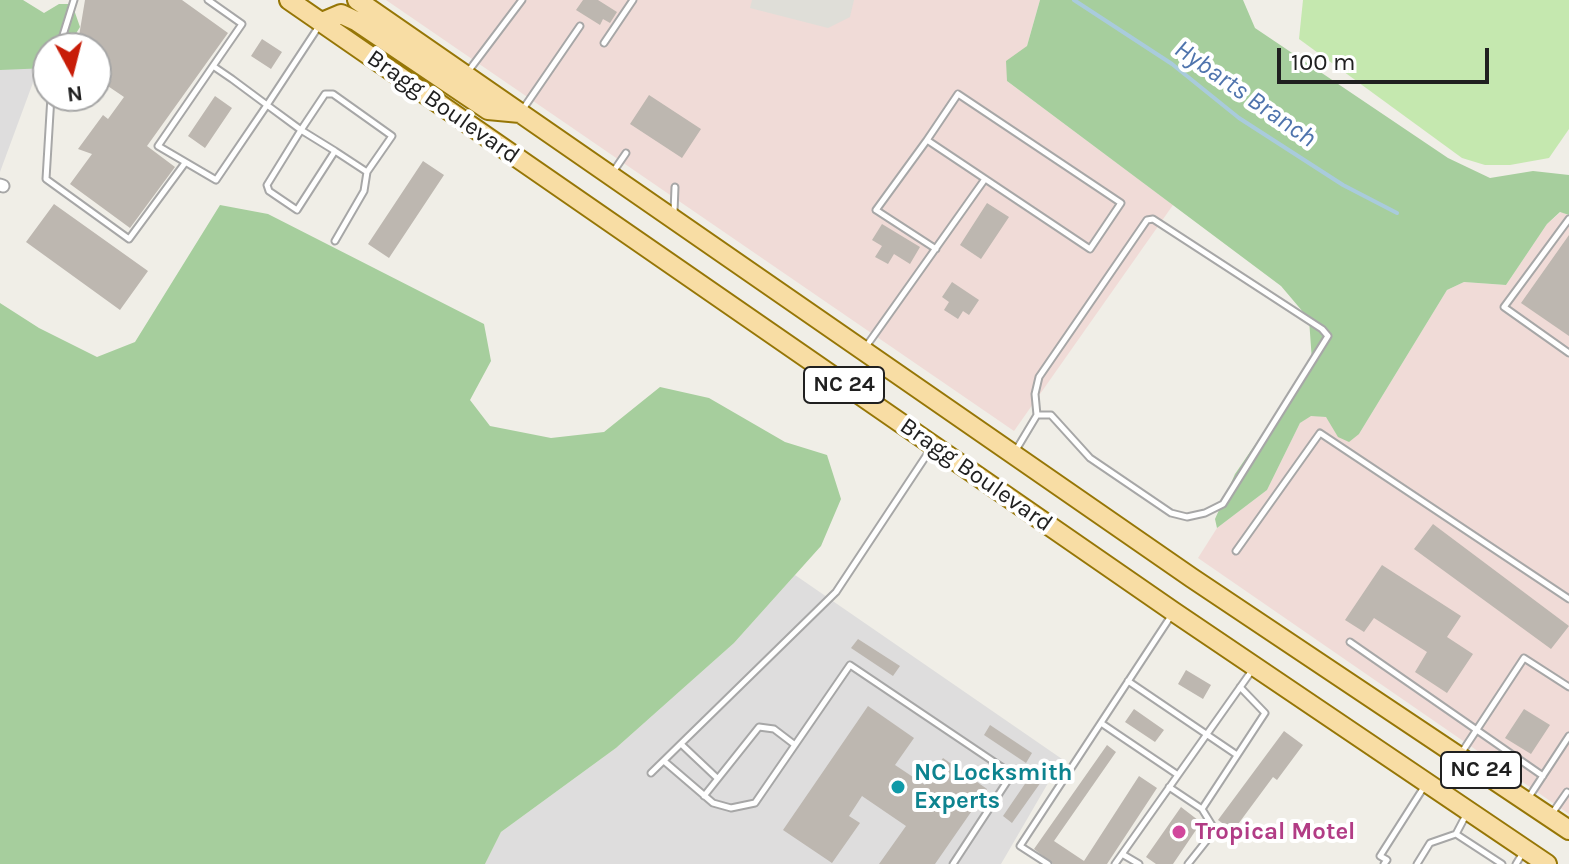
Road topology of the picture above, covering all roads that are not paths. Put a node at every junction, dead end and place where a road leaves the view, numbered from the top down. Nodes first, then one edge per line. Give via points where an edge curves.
1 (74, 0) edge
2 (208, 0) edge
3 (289, 0) edge
4 (357, 0) edge
5 (522, 0) edge
6 (633, 0) edge
7 (322, 22) junction
8 (580, 26) dead end
9 (64, 32) edge
10 (604, 43) dead end
11 (213, 66) junction
12 (466, 75) junction
13 (267, 105) junction
14 (50, 112) edge
15 (520, 113) junction
16 (301, 130) junction
17 (927, 140) junction
18 (335, 151) junction
19 (626, 153) dead end
20 (185, 163) junction
21 (367, 172) junction
22 (610, 177) junction
23 (985, 179) junction
24 (675, 187) dead end
25 (1569, 219) edge
26 (674, 221) junction
27 (335, 241) dead end
28 (936, 249) junction
29 (863, 351) junction
30 (1569, 353) edge
31 (1037, 415) junction
32 (933, 446) junction
33 (1013, 454) junction
34 (1236, 551) dead end
35 (1569, 599) edge
36 (1174, 612) junction
37 (1350, 642) dead end
38 (1254, 667) junction
39 (1128, 681) junction
40 (1240, 687) junction
41 (1569, 687) edge
42 (1101, 723) junction
43 (1476, 730) junction
44 (1208, 733) junction
45 (1569, 736) edge
46 (681, 744) junction
47 (795, 745) junction
48 (1237, 755) junction
49 (1459, 755) junction
50 (664, 761) junction
51 (651, 773) dead end
52 (1178, 775) junction
53 (1543, 776) junction
54 (717, 778) junction
55 (1426, 783) junction
56 (1169, 787) junction
57 (1567, 792) dead end
58 (704, 796) junction
59 (1527, 801) junction
60 (1202, 809) junction
61 (1469, 811) junction
62 (1550, 817) junction
63 (1569, 830) edge
64 (1456, 834) junction
65 (1122, 854) junction
66 (1521, 856) edge
67 (953, 864) edge
68 (1048, 864) edge
69 (1115, 864) edge
70 (1139, 864) edge
71 (1188, 864) edge
72 (1384, 864) edge
73 (1417, 864) edge
74 (1502, 864) edge
75 (1546, 864) edge

1 - 9 lane
2 - 11 lane via 242,24
3 - 7 main road, Bragg Boulevard / NC 24
4 - 12 main road, Bragg Boulevard / NC 24
5 - 12 lane
6 - 10 lane
7 - 13 lane
7 - 15 main road via 341,14 488,110
7 - 32 main road, Bragg Boulevard / NC 24
8 - 15 lane
11 - 13 lane
11 - 20 lane via 158,146
12 - 15 main road, Bragg Boulevard / NC 24
13 - 16 lane
13 - 20 lane via 216,180
14 - 20 lane via 46,179 129,239
15 - 22 main road, Bragg Boulevard / NC 24
16 - 18 lane
16 - 18 lane via 267,185 297,210
16 - 21 lane via 325,94 333,94 392,136
17 - 23 lane
17 - 23 lane via 958,94 1121,203 1090,249
17 - 28 lane via 876,210
18 - 21 lane
19 - 22 lane
21 - 27 lane via 364,191
22 - 26 main road, Bragg Boulevard / NC 24
23 - 28 lane
24 - 26 lane
25 - 30 lane via 1504,307
26 - 29 main road, Bragg Boulevard / NC 24
28 - 29 lane
29 - 33 main road, Bragg Boulevard / NC 24
31 - 31 lane via 1051,415 1090,458 1171,513 1205,513 1223,504 1328,336 1153,219 1147,220 1039,377
31 - 33 lane
32 - 36 main road, Bragg Boulevard / NC 24
32 - 46 lane via 836,592
33 - 49 main road, Bragg Boulevard / NC 24
34 - 35 lane via 1320,433
36 - 38 main road, Bragg Boulevard / NC 24
36 - 39 lane
37 - 43 lane
38 - 40 lane
38 - 55 main road, Bragg Boulevard / NC 24
39 - 42 lane
39 - 44 lane
40 - 44 lane
40 - 48 lane via 1265,713
41 - 43 lane via 1524,658
42 - 52 lane
42 - 68 lane via 1020,846
43 - 49 lane
43 - 53 lane
44 - 48 lane
44 - 52 lane
45 - 53 lane
46 - 50 lane
46 - 54 lane
47 - 54 lane via 774,729 759,727
47 - 58 lane via 755,803 731,808
47 - 67 lane via 850,665 1012,774
48 - 60 lane
49 - 59 main road, Bragg Boulevard / NC 24
50 - 51 lane
50 - 58 lane
52 - 56 lane
53 - 59 lane
54 - 58 lane
55 - 61 main road, Bragg Boulevard / NC 24
55 - 72 lane via 1380,856 1387,860
56 - 60 lane
56 - 65 lane
57 - 62 lane
59 - 62 main road, Bragg Boulevard / NC 24
60 - 71 lane via 1215,830
61 - 64 lane
61 - 66 main road, Bragg Boulevard / NC 24
62 - 63 main road, Bragg Boulevard / NC 24
64 - 73 lane via 1430,843
64 - 74 lane
65 - 69 lane
65 - 70 lane
66 - 75 main road, Bragg Boulevard / NC 24

